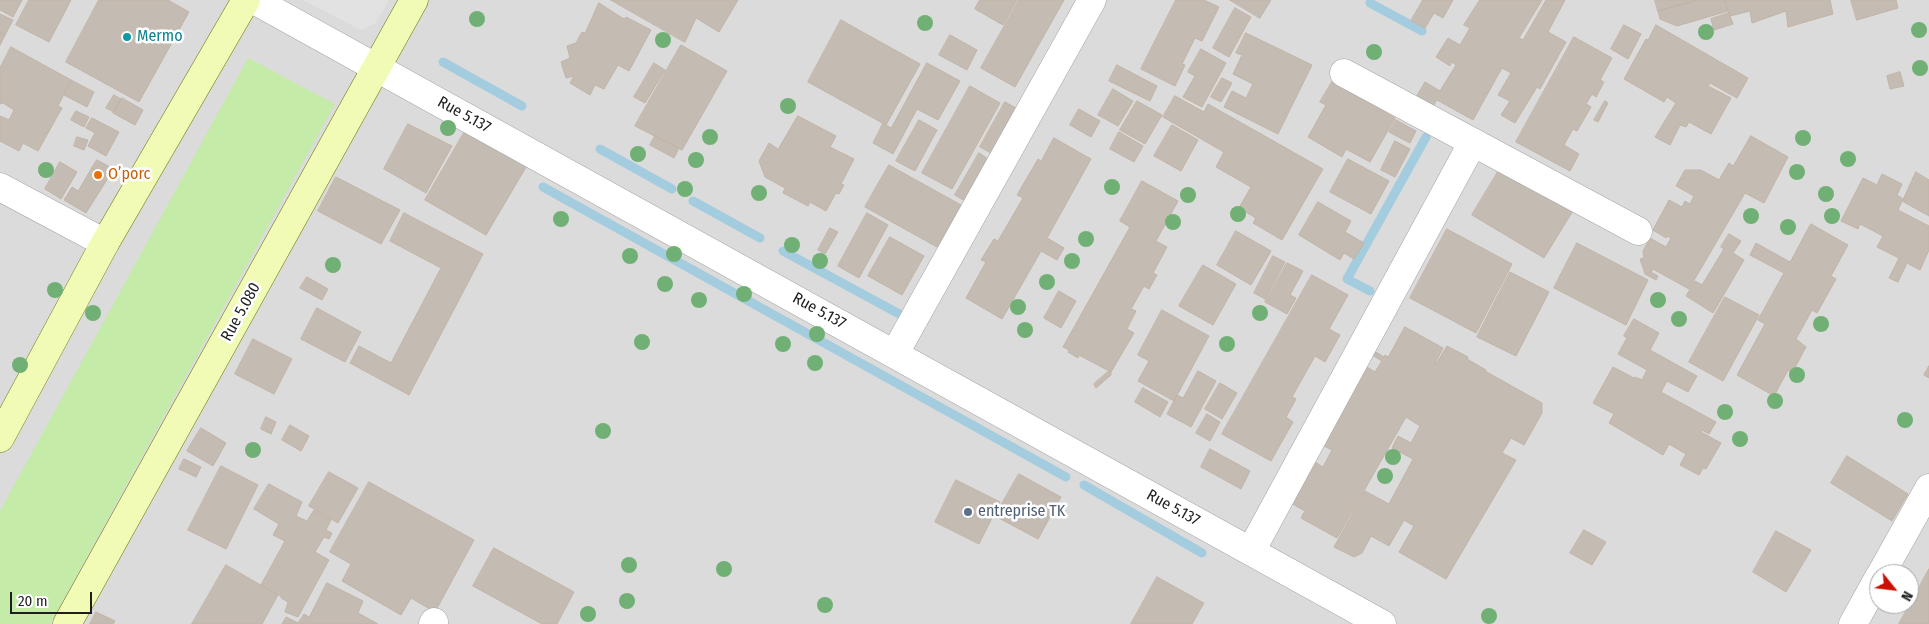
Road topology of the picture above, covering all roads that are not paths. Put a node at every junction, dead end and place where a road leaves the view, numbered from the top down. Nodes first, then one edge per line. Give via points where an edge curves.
1 (246, 0) edge
2 (254, 0) edge
3 (414, 0) edge
4 (1092, 0) edge
5 (377, 67) junction
6 (1344, 73) dead end
7 (1473, 142) junction
8 (0, 187) edge
9 (1638, 230) dead end
10 (105, 243) junction
11 (895, 353) junction
12 (0, 438) edge
13 (1929, 488) edge
14 (1251, 551) junction
15 (1887, 564) edge
16 (1869, 595) edge
17 (67, 624) edge
18 (1382, 624) edge
19 (1853, 624) edge

1 - 10 main road
2 - 5 street, Rue 5.137
3 - 5 main road, Rue 5.080
4 - 11 street
5 - 11 street, Rue 5.137
5 - 17 main road, Rue 5.080
6 - 7 street
7 - 9 street
7 - 14 street
8 - 10 street
10 - 12 main road
11 - 14 street, Rue 5.137
13 - 15 street
14 - 18 street, Rue 5.137
16 - 19 street

